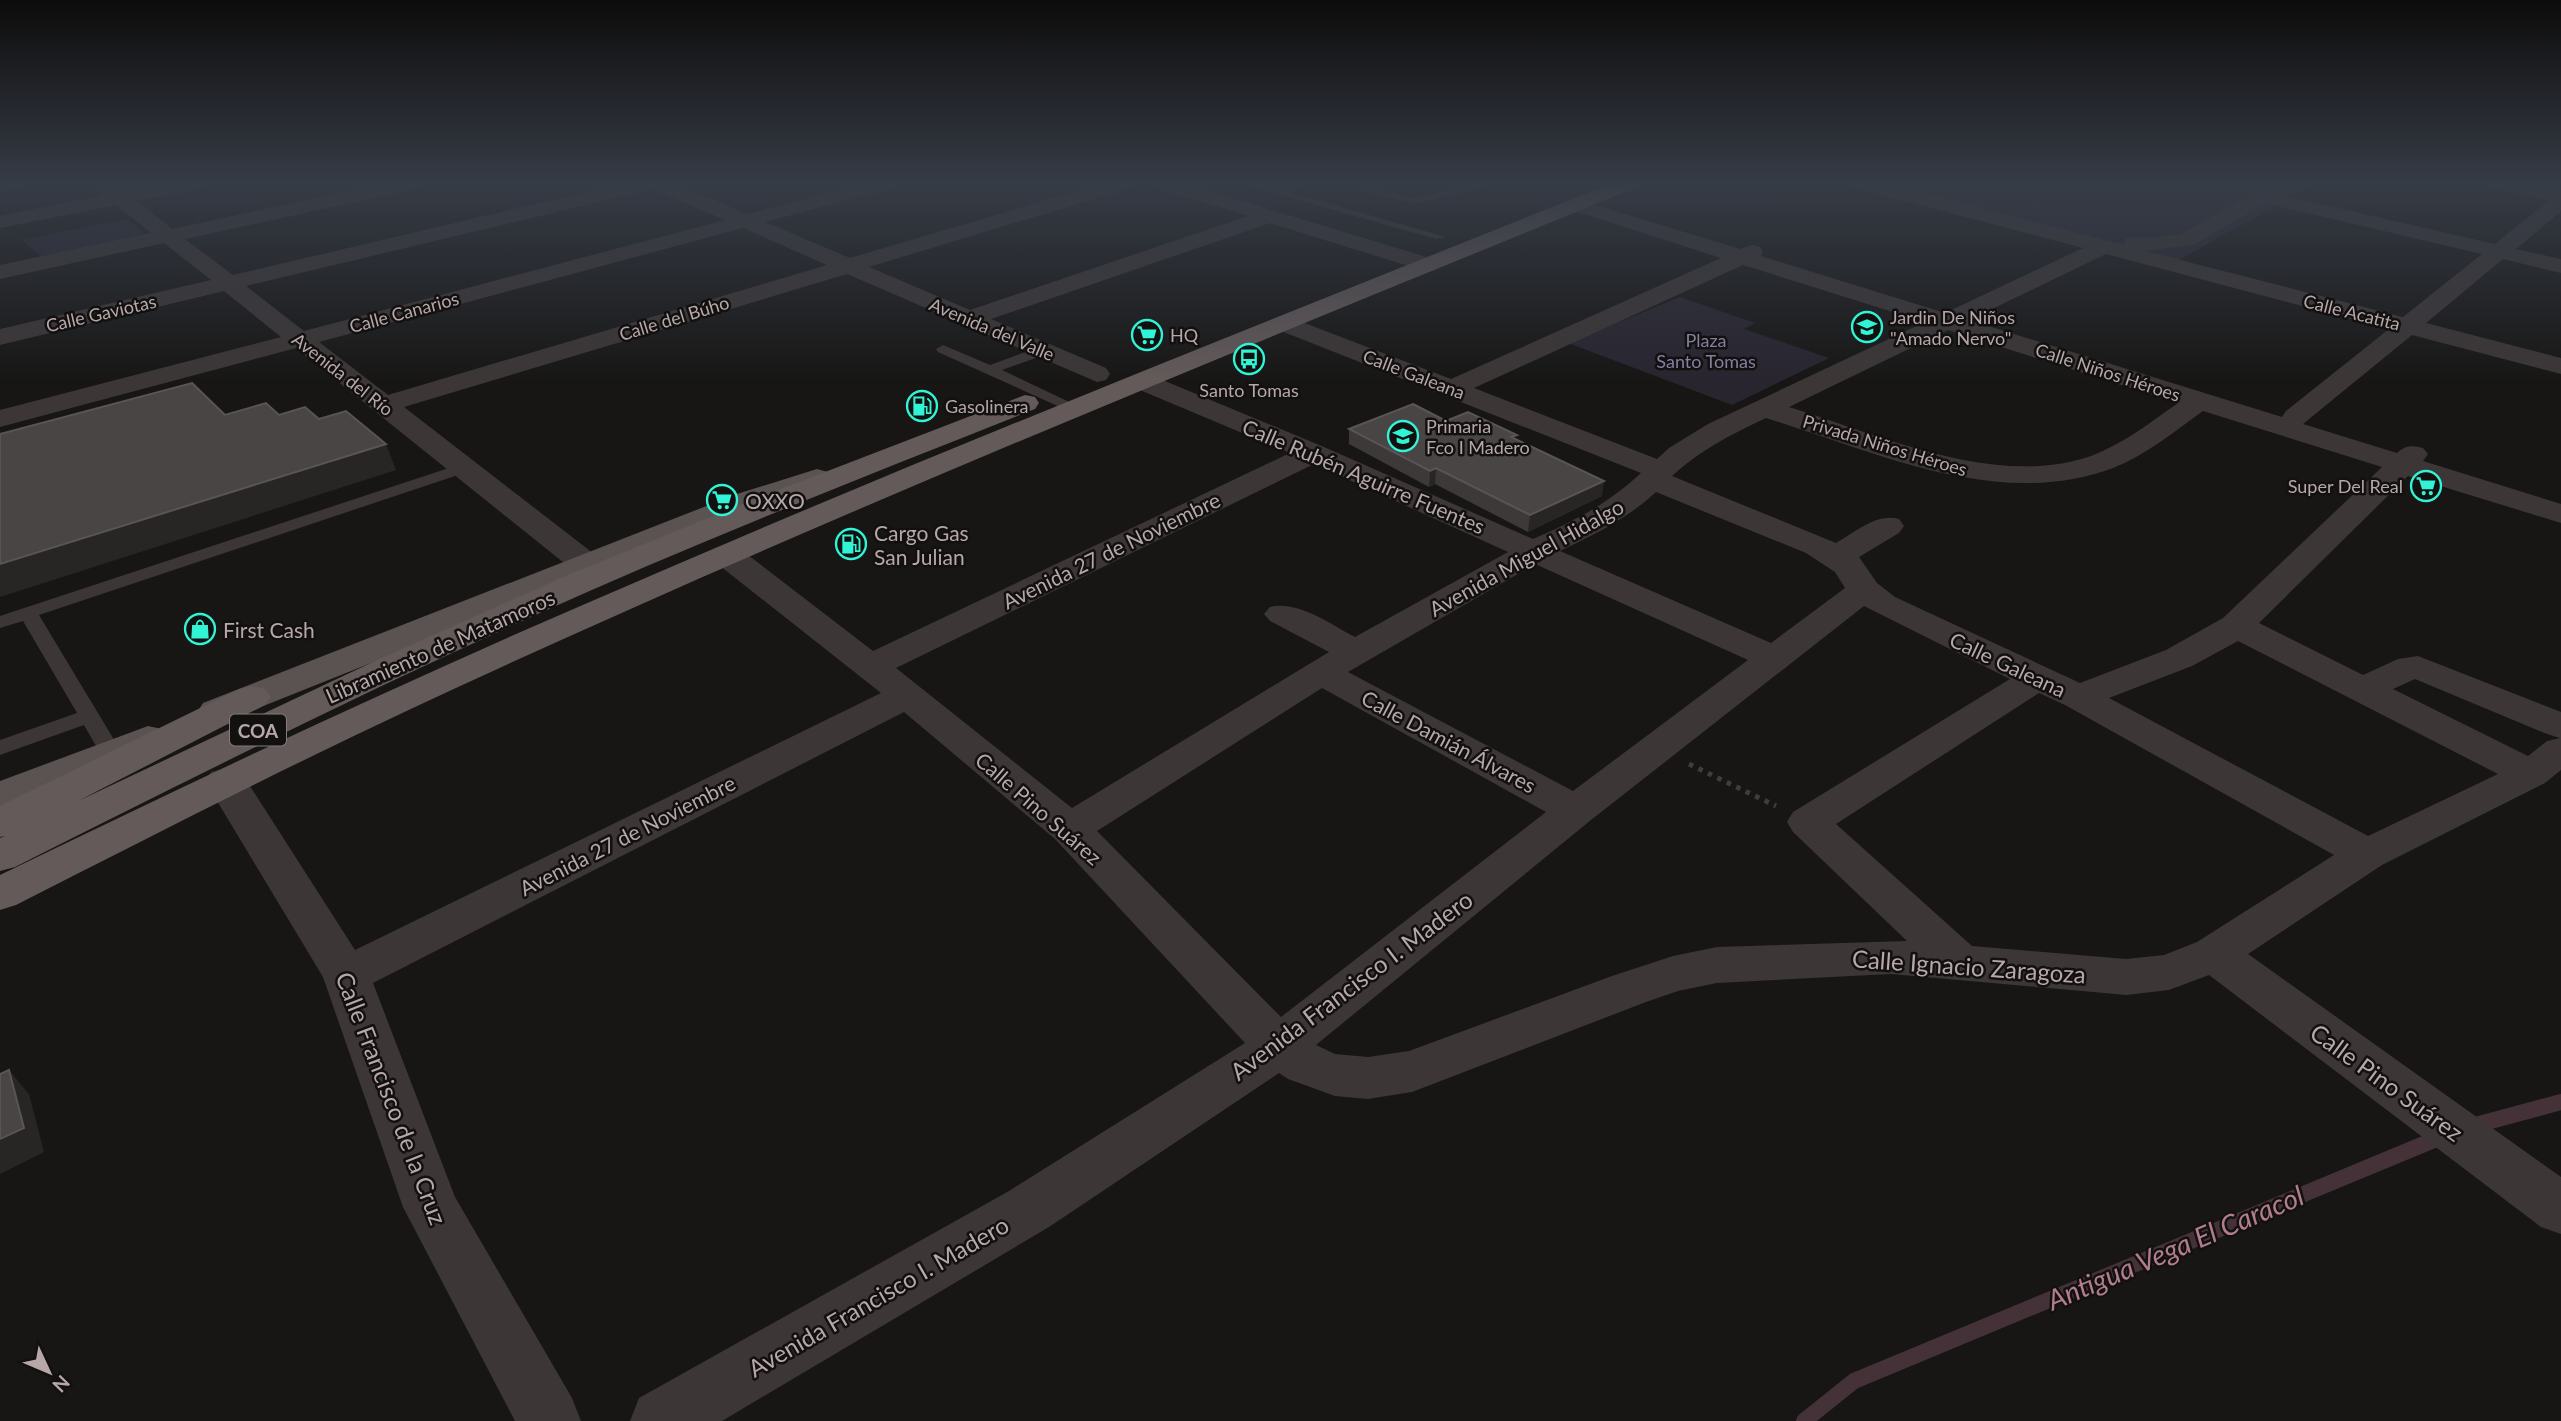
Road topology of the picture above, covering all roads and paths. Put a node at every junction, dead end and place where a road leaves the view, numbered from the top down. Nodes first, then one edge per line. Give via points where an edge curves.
1 (107, 249) edge
2 (186, 249) edge
3 (374, 249) edge
4 (641, 249) edge
5 (806, 249) edge
6 (905, 249) edge
7 (1172, 249) edge
8 (1377, 249) edge
9 (1430, 249) edge
10 (1438, 249) edge
11 (1740, 249) edge
12 (2098, 249) edge
13 (2112, 249) edge
14 (2488, 249) edge
15 (2502, 249) edge
16 (1434, 251) junction
17 (2499, 252) junction
18 (1751, 253) junction
19 (1395, 255) junction
20 (2561, 266) edge
21 (846, 267) junction
22 (0, 272) edge
23 (227, 284) junction
24 (1956, 316) junction
25 (968, 319) junction
26 (1285, 324) junction
27 (2408, 326) junction
28 (0, 337) edge
29 (299, 340) junction
30 (943, 349) dead end
31 (1042, 351) junction
32 (2561, 366) edge
33 (989, 370) junction
34 (1097, 374) junction
35 (1144, 382) junction
36 (1451, 389) junction
37 (1044, 395) junction
38 (2199, 401) junction
39 (383, 405) junction
40 (1763, 408) junction
41 (1076, 409) junction
42 (2296, 417) junction
43 (0, 419) edge
44 (1314, 453) junction
45 (889, 456) junction
46 (2408, 459) junction
47 (464, 468) junction
48 (1656, 475) junction
49 (2561, 501) edge
50 (2561, 514) edge
51 (1888, 526) dead end
52 (1535, 550) junction
53 (727, 555) junction
54 (586, 564) junction
55 (1850, 573) junction
56 (28, 613) junction
57 (1282, 614) dead end
58 (0, 622) edge
59 (2236, 626) junction
60 (1356, 651) junction
61 (1774, 659) junction
62 (871, 666) junction
63 (1322, 673) junction
64 (2037, 678) junction
65 (2363, 689) junction
66 (907, 695) junction
67 (252, 696) junction
68 (2078, 697) junction
69 (88, 716) junction
70 (2561, 726) edge
71 (0, 748) edge
72 (1657, 748) junction
73 (111, 753) junction
74 (2546, 762) edge
75 (226, 781) junction
76 (0, 796) edge
77 (1576, 810) junction
78 (1808, 821) junction
79 (0, 823) edge
80 (1070, 830) junction
81 (2367, 854) junction
82 (0, 856) edge
83 (0, 894) edge
84 (2214, 954) junction
85 (1960, 962) junction
86 (346, 975) junction
87 (1279, 1047) junction
88 (1335, 1075) joint
89 (2561, 1209) edge
90 (549, 1421) edge
91 (662, 1421) edge

1 - 22 street
2 - 23 street, Avenida del Río
3 - 23 street, Calle Gaviotas
4 - 29 street, Calle Canarios
5 - 21 street, Avenida del Valle
6 - 21 street, Calle del Búho
7 - 25 street
8 - 19 street
9 - 16 lane
10 - 16 highway
11 - 18 street, Calle Niños Héroes
12 - 24 street, Avenida Miguel Hidalgo
13 - 27 street, Calle Acatita
14 - 17 street
15 - 17 street
16 - 19 highway, Libramiento de Matamoros
16 - 26 highway
17 - 20 street
17 - 27 street
18 - 24 street, Calle Niños Héroes
18 - 36 street
19 - 34 highway, Libramiento de Matamoros
21 - 25 street, Avenida del Valle
21 - 39 street, Calle del Búho
23 - 28 street, Calle Gaviotas
23 - 29 street, Avenida del Río
24 - 38 street, Calle Niños Héroes
24 - 40 street, Avenida Miguel Hidalgo
24 - 42 street, Calle Niños Héroes
25 - 31 street, Avenida del Valle
26 - 35 highway
26 - 36 street, Calle Galeana
27 - 32 street, Calle Acatita
27 - 42 street
29 - 39 street, Avenida del Río
29 - 43 street, Calle Canarios
30 - 33 lane
31 - 33 lane
31 - 34 street, Avenida del Valle
33 - 37 lane
34 - 37 highway, Libramiento de Matamoros
35 - 41 highway
35 - 44 street, Calle Rubén Aguirre Fuentes
36 - 48 street, Calle Galeana
37 - 41 lane
37 - 45 highway, Libramiento de Matamoros
38 - 40 street, Privada Niños Héroes via 2106,461 2076,470 2006,476 1936,462
38 - 46 street, Calle Niños Héroes
39 - 47 street, Avenida del Río
40 - 48 street, Avenida Miguel Hidalgo via 1709,436
41 - 53 highway
42 - 46 street, Calle Niños Héroes
44 - 52 street, Calle Rubén Aguirre Fuentes
44 - 62 street, Avenida 27 de Noviembre
45 - 54 main road via 748,501
45 - 82 highway, Libramiento de Matamoros / COA via 519,610 270,724
46 - 49 street, Calle Niños Héroes
46 - 50 street, Calle Niños Héroes
46 - 59 street
47 - 54 street, Avenida del Río
47 - 56 lane
48 - 52 street, Avenida Miguel Hidalgo via 1624,505
48 - 55 street, Calle Galeana via 1795,537
51 - 55 street, Avenida Francisco I. Madero
52 - 60 street, Avenida Miguel Hidalgo
52 - 61 street, Calle Rubén Aguirre Fuentes
53 - 62 street, Calle Pino Suárez
53 - 75 highway via 436,681
54 - 67 main road
55 - 61 street, Avenida Francisco I. Madero
55 - 64 street, Calle Galeana via 1897,611
56 - 58 lane
56 - 69 lane
57 - 60 street
59 - 65 street
59 - 68 street via 2177,660
60 - 63 street, Avenida Miguel Hidalgo
61 - 72 street, Avenida Francisco I. Madero
62 - 66 street, Calle Pino Suárez
63 - 77 street, Calle Damián Álvares
63 - 80 street, Avenida Miguel Hidalgo
64 - 68 street, Calle Galeana
64 - 78 street
65 - 70 street via 2417,667
65 - 74 street
66 - 80 street, Calle Pino Suárez
66 - 86 street, Avenida 27 de Noviembre
67 - 73 main road
67 - 79 highway
68 - 81 street, Calle Galeana
69 - 71 lane
69 - 73 lane
72 - 77 street, Avenida Francisco I. Madero
72 - 78 path
73 - 76 main road
74 - 81 street, Calle Ignacio Zaragoza
75 - 83 highway
75 - 86 street, Calle Francisco de la Cruz
77 - 87 street, Avenida Francisco I. Madero
78 - 85 street
80 - 87 street, Calle Pino Suárez
81 - 84 street, Calle Ignacio Zaragoza
84 - 85 street, Calle Ignacio Zaragoza via 2169,972 2137,976
84 - 89 street, Calle Pino Suárez
85 - 88 street, Calle Ignacio Zaragoza via 1891,957 1717,965 1629,989 1412,1070 1368,1078
86 - 90 street, Calle Francisco de la Cruz via 430,1207
87 - 88 street, Calle Pino Suárez via 1306,1065
87 - 91 street, Avenida Francisco I. Madero via 1029,1209

